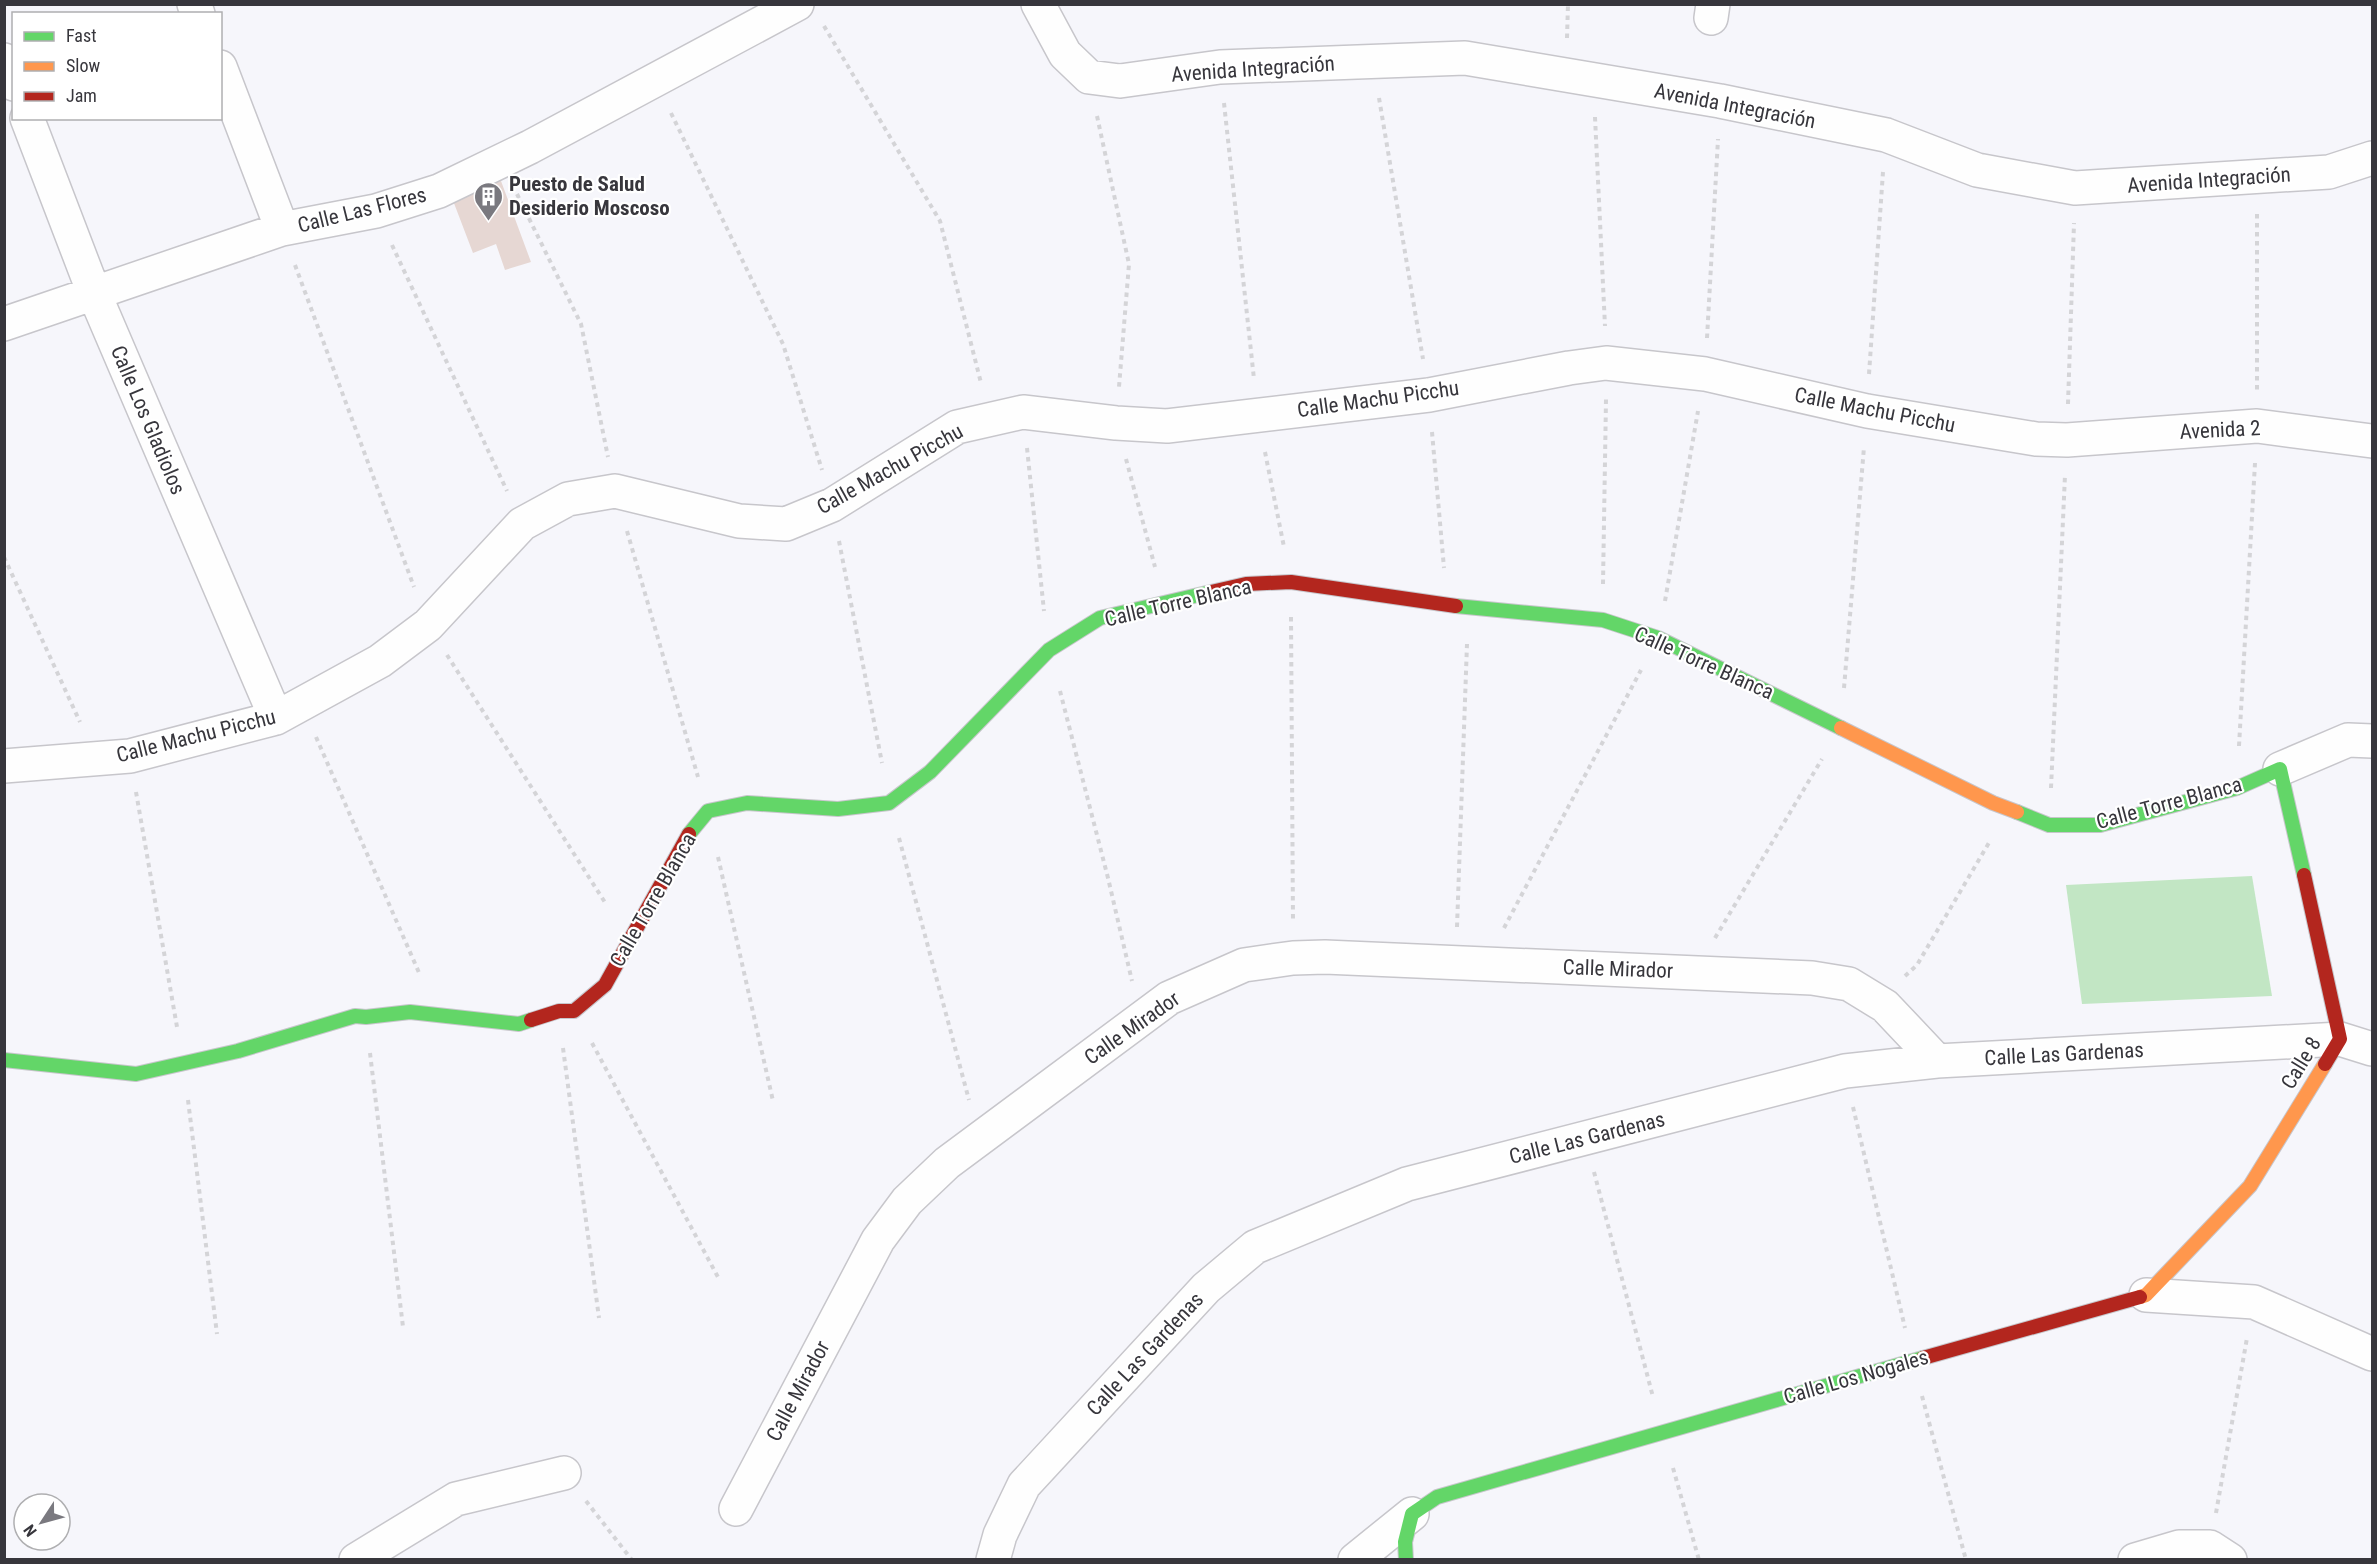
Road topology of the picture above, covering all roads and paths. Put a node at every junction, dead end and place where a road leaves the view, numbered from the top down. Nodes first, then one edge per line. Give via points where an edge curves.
1 (797, 4) edge
2 (1038, 4) edge
3 (823, 25) dead end
4 (4, 60) edge
5 (1372, 61) junction
6 (1220, 67) junction
7 (222, 72) edge
8 (1089, 77) junction
9 (12, 79) edge
10 (655, 80) junction
11 (28, 120) edge
12 (1886, 135) junction
13 (2373, 158) edge
14 (501, 161) junction
15 (2257, 177) junction
16 (2075, 188) junction
17 (376, 211) junction
18 (282, 229) junction
19 (94, 293) junction
20 (4, 324) edge
21 (1429, 395) junction
22 (1867, 411) junction
23 (1023, 412) junction
24 (1258, 415) junction
25 (991, 419) junction
26 (1116, 423) junction
27 (2257, 426) junction
28 (2067, 440) junction
29 (2373, 441) edge
30 (615, 491) junction
31 (832, 505) junction
32 (522, 524) junction
33 (4, 556) edge
34 (1291, 582) junction
35 (1165, 603) junction
36 (1447, 605) junction
37 (1469, 607) junction
38 (1658, 638) junction
39 (1049, 650) junction
40 (289, 711) junction
41 (1841, 727) junction
42 (2373, 741) edge
43 (130, 756) junction
44 (96, 759) junction
45 (4, 766) edge
46 (2280, 768) junction
47 (2237, 788) junction
48 (2008, 809) junction
49 (2049, 825) junction
50 (1293, 958) junction
51 (1471, 964) junction
52 (1694, 973) junction
53 (1877, 1000) junction
54 (559, 1011) junction
55 (574, 1011) junction
56 (437, 1014) junction
57 (366, 1017) junction
58 (1140, 1020) junction
59 (2340, 1039) junction
60 (2373, 1049) edge
61 (4, 1060) edge
62 (1937, 1061) junction
63 (183, 1064) junction
64 (1845, 1071) junction
65 (1585, 1138) junction
66 (719, 1279) dead end
67 (2146, 1295) junction
68 (2254, 1302) junction
69 (599, 1318) dead end
70 (403, 1327) dead end
71 (217, 1334) dead end
72 (2373, 1354) edge
73 (1913, 1361) junction
74 (1663, 1433) junction
75 (564, 1473) joint
76 (736, 1509) dead end
77 (1412, 1514) junction
78 (2220, 1553) edge
79 (356, 1560) edge
80 (632, 1560) edge
81 (993, 1560) edge
82 (1355, 1560) edge
83 (1406, 1560) edge
84 (1699, 1560) edge
85 (1966, 1560) edge
86 (2135, 1560) edge

1 - 10 street, Calle Las Flores
2 - 8 street via 1065,54
3 - 25 path via 940,221
4 - 9 street
5 - 6 street, Avenida Integración
5 - 12 street, Avenida Integración via 1465,57 1720,101
5 - 21 path
6 - 8 street, Avenida Integración via 1120,81
6 - 24 path
7 - 18 street
8 - 26 path via 1129,264
10 - 14 street, Calle Las Flores
10 - 31 path via 783,344
11 - 19 street, Calle Los Gladiolos
12 - 16 street, Avenida Integración via 1977,170
12 - 22 path
13 - 15 street, Avenida Integración via 2329,172
14 - 17 street, Calle Las Flores via 439,191
14 - 30 path via 581,324
15 - 16 street, Avenida Integración
15 - 27 path
16 - 28 path
17 - 18 street, Calle Las Flores
17 - 32 path
18 - 19 street, Calle Las Flores
19 - 20 street, Calle Las Flores
19 - 40 street, Calle Los Gladiolos
21 - 22 street, Calle Machu Picchu via 1606,363 1705,374
21 - 24 street, Calle Machu Picchu
21 - 36 path
22 - 28 street, Calle Machu Picchu via 2036,439
22 - 41 path
23 - 25 street, Calle Machu Picchu
23 - 26 street, Calle Machu Picchu
23 - 39 path
24 - 26 street, Calle Machu Picchu via 1167,426
24 - 34 path
25 - 31 street, Calle Machu Picchu via 957,427
26 - 35 path
27 - 28 street, Avenida 2
27 - 29 street, Avenida 2
27 - 47 path
28 - 49 path
30 - 31 street, Calle Machu Picchu via 739,521 763,523 786,524
30 - 32 street, Calle Machu Picchu via 568,499
32 - 40 street, Calle Machu Picchu via 428,625 380,660
33 - 44 path
34 - 35 street, Calle Torre Blanca via 1245,584
34 - 36 street, Calle Torre Blanca
34 - 50 path
35 - 39 street, Calle Torre Blanca via 1101,618
36 - 37 street, Calle Torre Blanca
37 - 38 street, Calle Torre Blanca via 1603,620
37 - 51 path
38 - 41 street, Calle Torre Blanca
38 - 51 path
39 - 55 street, Calle Torre Blanca via 930,772 889,803 837,809 747,804 708,811 686,837 604,985
39 - 58 path
40 - 43 street, Calle Machu Picchu
40 - 56 path
41 - 48 street, Calle Torre Blanca
41 - 52 path
42 - 46 street, Calle Torre Blanca via 2348,740
43 - 44 street, Calle Machu Picchu
43 - 63 path
44 - 45 street, Calle Machu Picchu
46 - 47 street, Calle Torre Blanca
46 - 59 street, Calle 8
47 - 49 street, Calle Torre Blanca via 2100,825
48 - 49 street, Calle Torre Blanca
48 - 53 path via 1917,965
50 - 51 street, Calle Mirador
50 - 58 street, Calle Mirador via 1244,965 1169,998
51 - 52 street, Calle Mirador
52 - 53 street, Calle Mirador via 1812,978 1850,984
53 - 62 street, Calle Mirador
54 - 55 street
54 - 56 street via 519,1024
54 - 69 path
55 - 66 path
56 - 57 street via 410,1012
57 - 63 street via 355,1016
57 - 70 path
58 - 76 street, Calle Mirador via 947,1162 907,1201 878,1240
59 - 60 street, Calle Las Gardenas
59 - 62 street, Calle Las Gardenas
59 - 67 street, Calle 8 via 2250,1186
61 - 63 street via 136,1074
62 - 64 street, Calle Las Gardenas
63 - 71 path
64 - 65 street, Calle Las Gardenas
64 - 73 path
65 - 74 path
65 - 81 street, Calle Las Gardenas via 1407,1184 1255,1247 1206,1288 1024,1485 1000,1535
67 - 68 street, Calle Los Nogales
67 - 73 street, Calle Los Nogales
68 - 72 street, Calle Los Nogales
68 - 78 path
73 - 74 street, Calle Los Nogales
73 - 85 path
74 - 77 street, Calle Los Nogales via 1437,1497
74 - 84 path
75 - 79 street via 456,1499
75 - 80 path
77 - 82 street, Calle Los Nogales
77 - 83 street via 1405,1542
78 - 86 street via 2178,1547

